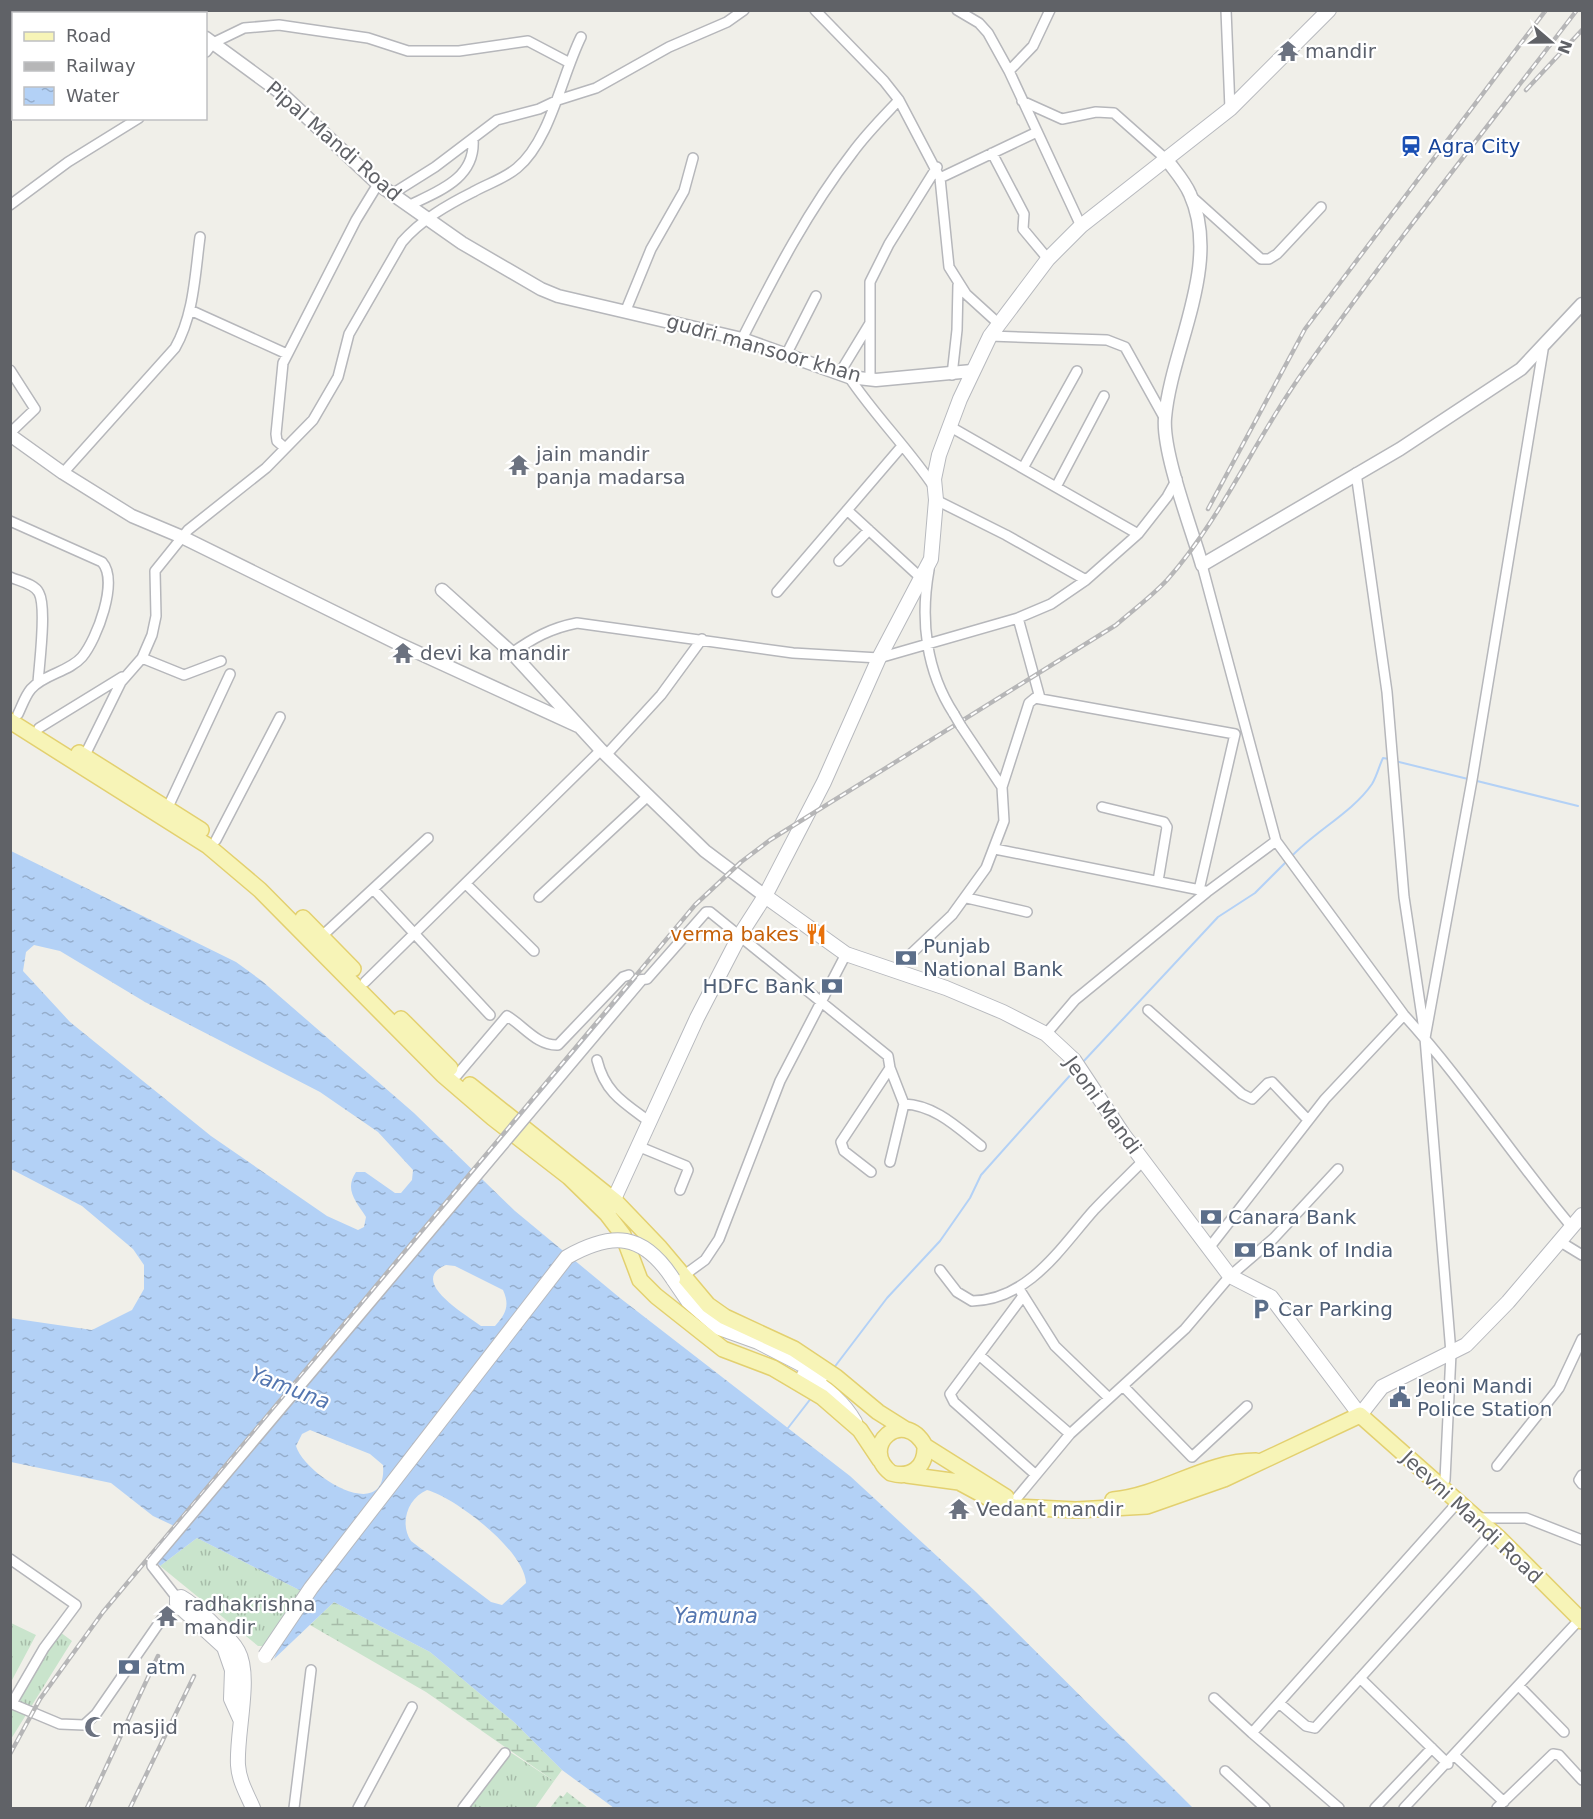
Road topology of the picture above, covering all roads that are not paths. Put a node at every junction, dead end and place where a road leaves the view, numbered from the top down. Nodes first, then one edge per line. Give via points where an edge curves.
1 (744, 10) edge
2 (815, 10) edge
3 (957, 10) edge
4 (1050, 10) edge
5 (1226, 10) edge
6 (1329, 10) edge
7 (581, 37) dead end
8 (208, 44) edge
9 (568, 62) junction
10 (1009, 71) junction
11 (558, 100) junction
12 (899, 100) junction
13 (1022, 101) junction
14 (1230, 109) junction
15 (136, 120) edge
16 (1037, 132) junction
17 (473, 139) junction
18 (992, 153) junction
19 (693, 158) dead end
20 (1167, 160) junction
21 (937, 168) junction
22 (940, 178) junction
23 (378, 183) junction
24 (392, 194) junction
25 (1191, 196) junction
26 (10, 205) edge
27 (410, 205) junction
28 (1321, 207) dead end
29 (427, 218) junction
30 (1081, 226) junction
31 (200, 237) dead end
32 (1048, 258) junction
33 (958, 285) junction
34 (558, 296) joint
35 (816, 296) dead end
36 (1582, 304) edge
37 (190, 310) junction
38 (626, 310) junction
39 (870, 323) junction
40 (999, 324) junction
41 (990, 336) junction
42 (742, 339) junction
43 (1543, 350) junction
44 (787, 353) junction
45 (287, 354) junction
46 (10, 370) edge
47 (972, 371) junction
48 (1077, 371) dead end
49 (952, 375) junction
50 (844, 376) junction
51 (870, 379) junction
52 (1104, 396) dead end
53 (1165, 419) junction
54 (949, 426) junction
55 (10, 434) edge
56 (902, 446) junction
57 (285, 448) junction
58 (1023, 468) junction
59 (1356, 473) junction
60 (63, 474) junction
61 (1177, 479) junction
62 (1056, 487) junction
63 (936, 495) junction
64 (848, 510) junction
65 (10, 521) edge
66 (869, 530) junction
67 (1138, 534) junction
68 (182, 537) junction
69 (931, 559) junction
70 (839, 561) dead end
71 (1202, 565) junction
72 (10, 577) edge
73 (921, 578) junction
74 (1086, 580) junction
75 (442, 590) dead end
76 (777, 592) dead end
77 (1018, 618) junction
78 (702, 639) junction
79 (926, 645) junction
80 (512, 653) junction
81 (142, 658) junction
82 (879, 658) junction
83 (221, 661) dead end
84 (230, 674) dead end
85 (124, 676) junction
86 (38, 683) junction
87 (1040, 698) junction
88 (13, 715) edge
89 (280, 717) dead end
90 (578, 726) junction
91 (1247, 726) junction
92 (39, 728) junction
93 (1235, 734) junction
94 (604, 752) junction
95 (84, 757) junction
96 (1002, 787) junction
97 (649, 795) junction
98 (168, 807) junction
99 (1102, 807) dead end
100 (428, 838) dead end
101 (216, 840) junction
102 (1276, 841) junction
103 (995, 849) junction
104 (1158, 881) junction
105 (466, 884) junction
106 (373, 889) junction
107 (1203, 891) junction
108 (765, 896) junction
109 (538, 897) dead end
110 (967, 898) junction
111 (1027, 912) dead end
112 (414, 934) junction
113 (740, 935) junction
114 (322, 936) junction
115 (534, 951) dead end
116 (846, 954) junction
117 (895, 969) junction
118 (636, 979) junction
119 (365, 982) junction
120 (822, 1001) junction
121 (1148, 1010) dead end
122 (490, 1015) dead end
123 (1404, 1015) junction
124 (1046, 1034) junction
125 (1425, 1038) junction
126 (597, 1060) dead end
127 (891, 1068) junction
128 (457, 1075) junction
129 (904, 1104) junction
130 (1308, 1120) junction
131 (650, 1122) junction
132 (981, 1146) dead end
133 (640, 1147) junction
134 (1143, 1161) junction
135 (890, 1162) dead end
136 (1338, 1169) dead end
137 (871, 1172) dead end
138 (680, 1190) dead end
139 (611, 1208) junction
140 (1582, 1215) edge
141 (1571, 1226) junction
142 (1559, 1241) junction
143 (1209, 1248) junction
144 (1582, 1255) edge
145 (940, 1270) dead end
146 (1230, 1275) junction
147 (678, 1277) junction
148 (1018, 1288) junction
149 (1023, 1296) junction
150 (1582, 1339) edge
151 (1451, 1353) junction
152 (979, 1354) junction
153 (815, 1376) junction
154 (1123, 1386) junction
155 (829, 1387) junction
156 (1109, 1398) junction
157 (1247, 1406) dead end
158 (1360, 1415) junction
159 (905, 1429) junction
160 (1070, 1434) junction
161 (925, 1446) junction
162 (1192, 1457) junction
163 (880, 1460) junction
164 (1262, 1461) junction
165 (1497, 1466) dead end
166 (1203, 1470) junction
167 (907, 1475) junction
168 (1036, 1475) junction
169 (1582, 1475) edge
170 (1582, 1484) edge
171 (1440, 1486) junction
172 (1016, 1500) junction
173 (1458, 1502) junction
174 (1476, 1518) junction
175 (1492, 1532) junction
176 (1582, 1540) edge
177 (10, 1559) edge
178 (178, 1602) junction
179 (1581, 1620) edge
180 (237, 1669) junction
181 (311, 1670) dead end
182 (1360, 1678) junction
183 (1519, 1686) junction
184 (1214, 1698) dead end
185 (1279, 1703) junction
186 (13, 1705) edge
187 (411, 1707) dead end
188 (1564, 1732) dead end
189 (1252, 1733) junction
190 (1432, 1748) junction
191 (505, 1753) dead end
192 (1451, 1760) junction
193 (1225, 1771) dead end
194 (1582, 1780) edge
195 (1500, 1805) edge
196 (253, 1809) edge
197 (294, 1809) edge
198 (358, 1809) edge
199 (464, 1809) edge
200 (1265, 1809) edge
201 (1339, 1809) edge
202 (1375, 1809) edge
203 (1404, 1809) edge

1 - 11 street via 596,88
2 - 12 street
3 - 10 street via 983,27
4 - 10 street via 1033,46
5 - 14 street
6 - 14 main road
7 - 9 street
8 - 9 street via 244,28 296,26 368,38 408,51 459,51 528,41
8 - 23 street, Pipal Mandi Road via 281,93
9 - 11 street
10 - 13 street
11 - 17 street via 497,120
11 - 29 street via 532,150 517,168
12 - 21 street
12 - 42 street via 853,151 810,214
13 - 16 street
13 - 20 street via 1062,119 1096,112 1114,113
14 - 20 main road
15 - 26 street via 68,162
16 - 18 street
16 - 30 street
17 - 24 street
17 - 27 street via 471,159 456,180 446,189
18 - 22 street
18 - 32 street via 1024,214 1023,229
19 - 38 street via 684,191 651,249
20 - 25 street
20 - 30 main road
21 - 22 street
21 - 39 street via 875,270 869,291
22 - 33 street via 946,256
23 - 24 street, Pipal Mandi Road
23 - 45 street
24 - 27 street, Pipal Mandi Road
25 - 28 street via 1261,259 1277,254
25 - 53 street via 1198,226 1196,294
27 - 29 street, Pipal Mandi Road
29 - 34 street, Pipal Mandi Road via 462,243
29 - 57 street via 402,242 369,296 346,340 339,377 328,396 313,420
30 - 32 main road
31 - 37 street
32 - 40 main road
33 - 40 street
33 - 49 street
34 - 38 street, gudri mansoor khan
35 - 44 street
36 - 43 street
37 - 45 street
37 - 60 street via 175,348
38 - 42 street, gudri mansoor khan
39 - 50 street
39 - 51 street
40 - 41 main road
41 - 47 main road
41 - 53 street via 1107,340 1125,347
42 - 44 street, gudri mansoor khan
43 - 59 street via 1481,397
43 - 125 street
44 - 50 street, gudri mansoor khan
45 - 57 street via 276,434
46 - 55 street via 35,409
47 - 49 street, gudri mansoor khan
47 - 54 main road
48 - 58 street
49 - 51 street, gudri mansoor khan
50 - 51 street, gudri mansoor khan
50 - 56 street
52 - 62 street
53 - 61 street
54 - 58 street
54 - 63 main road via 934,479
55 - 60 street
56 - 63 street
56 - 64 street
57 - 68 street
58 - 62 street
59 - 71 street
59 - 125 street via 1387,692 1404,897
60 - 68 street via 132,516
61 - 67 street
61 - 71 street
62 - 67 street
63 - 69 main road
63 - 74 street
64 - 66 street
64 - 76 street
65 - 86 street via 102,562 109,572 104,608 89,647 77,662
66 - 70 street
66 - 73 street
67 - 74 street
68 - 81 street via 155,571 156,616
68 - 90 street
69 - 73 main road
69 - 79 street
71 - 91 street
72 - 86 street via 40,594
73 - 82 main road
74 - 77 street via 1051,604
75 - 80 street
77 - 79 street
77 - 87 street
78 - 80 street via 577,623 554,628
78 - 82 street via 793,653
78 - 94 street via 661,695
79 - 82 street
79 - 96 street, bridge via 954,714
80 - 90 street
81 - 83 street via 184,675
81 - 85 street
82 - 108 main road via 824,782
84 - 98 street
85 - 92 street
85 - 95 street
86 - 88 street
87 - 93 street
87 - 96 street via 1029,703
88 - 92 main road
88 - 139 main road via 208,846 288,916 443,1075 492,1118
89 - 101 street
90 - 94 street
91 - 93 street
91 - 102 street
92 - 95 main road
93 - 107 street
94 - 97 street
94 - 105 street
95 - 98 main road
96 - 103 street via 1004,814
97 - 108 street via 705,851
97 - 109 street
98 - 101 main road
99 - 104 street via 1164,822 1167,827
100 - 106 street
101 - 114 main road
102 - 107 street
102 - 123 street
103 - 104 street
103 - 110 street
104 - 107 street
105 - 112 street
105 - 115 street
106 - 112 street
106 - 114 street
107 - 124 street via 1075,1000
108 - 113 main road
108 - 116 main road, Jeoni Mandi
110 - 111 street
110 - 117 street
112 - 119 street
112 - 122 street
113 - 118 street via 706,912 647,979
113 - 120 street
113 - 131 main road via 672,1068
114 - 119 main road
116 - 117 main road, Jeoni Mandi
116 - 120 street
117 - 124 main road, Jeoni Mandi via 1003,1012
118 - 128 street via 623,977 558,1045 531,1034 507,1016
118 - 178 street, bridge via 152,1562
119 - 128 main road
120 - 127 street via 888,1056
120 - 147 street via 780,1081 719,1239 705,1260
121 - 130 street via 1242,1094 1252,1099 1272,1082
123 - 125 street
123 - 130 street
124 - 134 main road, Jeoni Mandi via 1074,1060
125 - 141 street
125 - 151 street
126 - 131 street via 606,1085
127 - 129 street
127 - 137 street via 841,1142 844,1151
128 - 139 main road
129 - 132 street via 942,1116
129 - 135 street
130 - 143 street
131 - 133 main road
133 - 138 street via 686,1166
133 - 139 main road
134 - 143 main road, Jeoni Mandi
134 - 148 street via 1057,1256
136 - 146 street via 1274,1238
139 - 147 main road
139 - 153 main road via 640,1280 656,1296 723,1349 773,1368
140 - 141 main road
141 - 142 main road
142 - 144 street
142 - 151 main road via 1508,1302 1466,1345
143 - 146 main road, Jeoni Mandi
145 - 148 street via 957,1292 972,1301
146 - 154 street via 1185,1329
146 - 158 main road, Jeoni Mandi via 1271,1297
147 - 153 main road via 724,1317 794,1349
147 - 153 main road via 688,1301 703,1317
147 - 180 main road, bridge via 655,1253 635,1243 613,1240 588,1245 567,1257 311,1588 264,1656
148 - 149 street
149 - 152 street
149 - 156 street via 1055,1346
150 - 165 street via 1559,1388
151 - 158 main road via 1382,1387
151 - 171 street via 1446,1480
152 - 160 street
152 - 168 street via 952,1388 951,1399
153 - 155 main road
153 - 155 main road
154 - 156 street
154 - 162 street
155 - 159 main road
155 - 163 main road
156 - 160 street
157 - 162 street
158 - 164 main road
158 - 171 main road, Jeevni Mandi Road
159 - 161 main road via 919,1436
159 - 163 main road via 885,1437
160 - 168 street
161 - 167 main road via 923,1462
161 - 172 main road via 994,1492
162 - 166 street
163 - 167 main road via 891,1473
164 - 166 main road via 1235,1461
164 - 167 main road via 1147,1506 1076,1510 1014,1507 959,1482
166 - 172 main road via 1144,1494 1119,1499 1063,1504
168 - 172 street
169 - 170 street
171 - 173 main road, Jeevni Mandi Road
173 - 174 main road, Jeevni Mandi Road
173 - 185 street
174 - 175 main road, Jeevni Mandi Road
174 - 176 street via 1526,1518
175 - 179 main road, Jeevni Mandi Road
175 - 182 street
177 - 186 street via 76,1605 44,1648
178 - 180 main road via 215,1631
178 - 186 street via 161,1619 96,1714 84,1725 60,1724
179 - 183 street
180 - 196 main road via 231,1699 240,1719 238,1766
181 - 197 street
182 - 185 street via 1315,1728 1306,1726
182 - 190 street
183 - 188 street
183 - 192 street
184 - 189 street
185 - 189 street
187 - 198 street
189 - 201 street
190 - 192 street
190 - 202 street
191 - 199 street
192 - 195 street
192 - 203 street
193 - 200 street
194 - 195 street via 1560,1755 1553,1754

